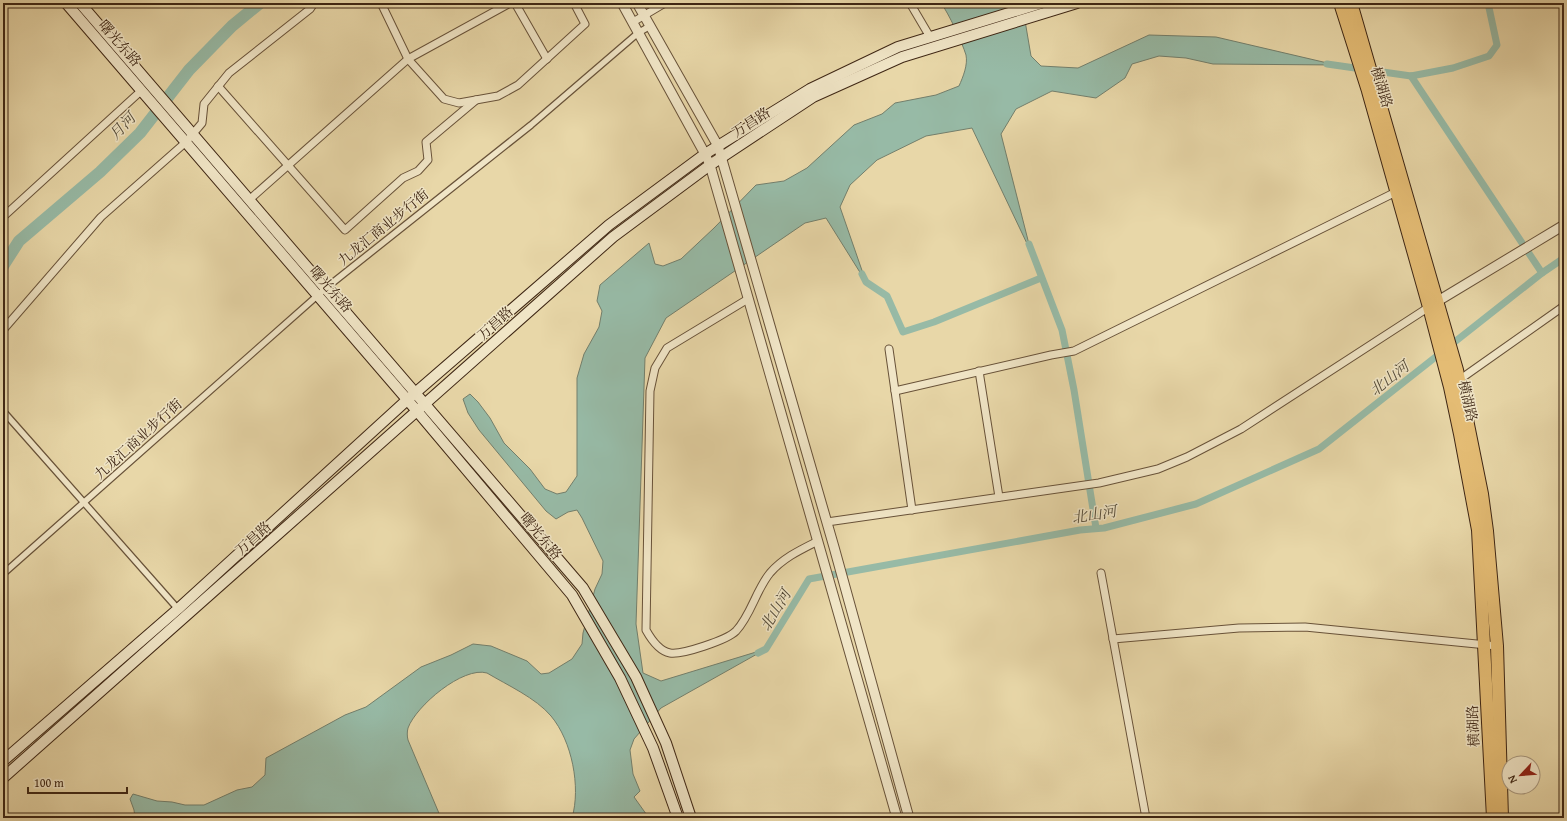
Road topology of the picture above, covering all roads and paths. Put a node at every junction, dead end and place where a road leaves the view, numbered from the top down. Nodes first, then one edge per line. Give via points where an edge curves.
1 (66, 3) edge
2 (80, 3) edge
3 (314, 3) edge
4 (381, 3) edge
5 (510, 3) edge
6 (515, 3) edge
7 (574, 3) edge
8 (622, 3) edge
9 (637, 3) edge
10 (665, 3) edge
11 (910, 3) edge
12 (1042, 3) edge
13 (1077, 3) edge
14 (1340, 3) edge
15 (1351, 3) edge
16 (644, 16) junction
17 (633, 22) junction
18 (650, 26) junction
19 (638, 33) junction
20 (930, 37) junction
21 (942, 39) junction
22 (1359, 47) junction
23 (408, 59) junction
24 (547, 59) junction
25 (218, 86) junction
26 (142, 90) junction
27 (1373, 93) junction
28 (476, 100) junction
29 (193, 133) junction
30 (186, 142) junction
31 (718, 146) junction
32 (705, 154) junction
33 (722, 158) junction
34 (710, 165) junction
35 (288, 166) junction
36 (1396, 192) junction
37 (249, 200) junction
38 (3, 217) edge
39 (1564, 225) edge
40 (326, 288) junction
41 (318, 296) junction
42 (748, 299) junction
43 (1433, 304) junction
44 (1564, 306) edge
45 (1437, 319) junction
46 (3, 330) edge
47 (889, 349) dead end
48 (978, 371) junction
49 (1455, 379) junction
50 (895, 391) junction
51 (416, 393) junction
52 (407, 400) junction
53 (426, 404) junction
54 (3, 411) edge
55 (417, 411) junction
56 (999, 497) junction
57 (84, 503) junction
58 (912, 510) junction
59 (827, 522) junction
60 (818, 541) junction
61 (3, 574) edge
62 (1101, 574) dead end
63 (178, 609) junction
64 (1113, 639) junction
65 (1484, 645) junction
66 (1497, 646) junction
67 (3, 761) edge
68 (3, 778) edge
69 (678, 818) edge
70 (691, 818) edge
71 (897, 818) edge
72 (908, 818) edge
73 (1146, 818) edge
74 (1493, 818) edge
75 (1502, 818) edge

1 - 26 main road, 曙光东路
2 - 29 main road, 曙光东路
3 - 25 street via 310,9 229,73
4 - 23 street
5 - 23 street
6 - 24 street
7 - 24 street via 585,24
8 - 17 street
9 - 16 street
10 - 16 street
11 - 20 street
12 - 21 main road, 万昌路
13 - 21 main road, 万昌路 via 1026,19
14 - 22 highway, 横湖路
15 - 22 highway, 横湖路
16 - 17 street
16 - 18 street
17 - 19 street
18 - 19 street, 九龙汇商业步行街
18 - 31 street
19 - 32 street
19 - 40 street, 九龙汇商业步行街 via 531,125
20 - 21 main road, 万昌路
20 - 31 main road, 万昌路 via 898,47 810,89
21 - 33 main road, 万昌路 via 813,97
22 - 27 highway, 横湖路
23 - 28 street via 444,100 459,103
23 - 35 street
24 - 28 street via 518,85 498,96
25 - 29 street via 204,104 202,123
25 - 35 street
26 - 30 main road, 曙光东路
26 - 38 street
27 - 36 highway, 横湖路
27 - 43 highway, 横湖路
28 - 35 street via 426,142 428,160 418,171 403,178 345,230
29 - 30 street
29 - 37 main road, 曙光东路
30 - 41 main road, 曙光东路
30 - 46 street via 101,217
31 - 32 main road, 万昌路
31 - 33 street
32 - 34 street
32 - 51 main road, 万昌路 via 609,225
33 - 34 main road, 万昌路
33 - 59 street
34 - 42 street
34 - 53 main road, 万昌路 via 613,237
35 - 37 street
36 - 43 highway, 横湖路
36 - 48 street via 1074,351
37 - 40 main road, 曙光东路
39 - 43 street
40 - 41 street, 九龙汇商业步行街
40 - 51 main road, 曙光东路
41 - 52 main road, 曙光东路
41 - 57 street, 九龙汇商业步行街
42 - 60 street
42 - 60 street via 667,348 655,368 650,391 646,630 653,642 668,653 680,653 716,642 735,632 769,574 781,562
43 - 45 highway, 横湖路
43 - 56 street via 1241,428 1187,457 1158,468 1099,483
44 - 49 street
45 - 49 highway, 横湖路
45 - 49 highway, 横湖路
47 - 50 street
48 - 50 street
48 - 56 street
49 - 65 highway, 横湖路 via 1460,434 1478,530
49 - 66 highway, 横湖路 via 1482,494
50 - 58 street
51 - 52 main road, 万昌路
51 - 53 main road, 曙光东路
52 - 55 main road, 曙光东路
52 - 63 main road, 万昌路
53 - 55 main road, 万昌路
53 - 70 main road, 曙光东路 via 583,588 636,677 666,743
54 - 57 street
55 - 68 main road, 万昌路
55 - 69 main road, 曙光东路 via 572,595 620,678 653,748
56 - 58 street
57 - 61 street, 九龙汇商业步行街
57 - 63 street
58 - 59 street
59 - 72 street
60 - 71 street
62 - 64 street
63 - 67 main road, 万昌路
64 - 65 street via 1239,628 1306,627
64 - 73 street
65 - 66 street
65 - 74 highway, 横湖路
66 - 75 highway, 横湖路

